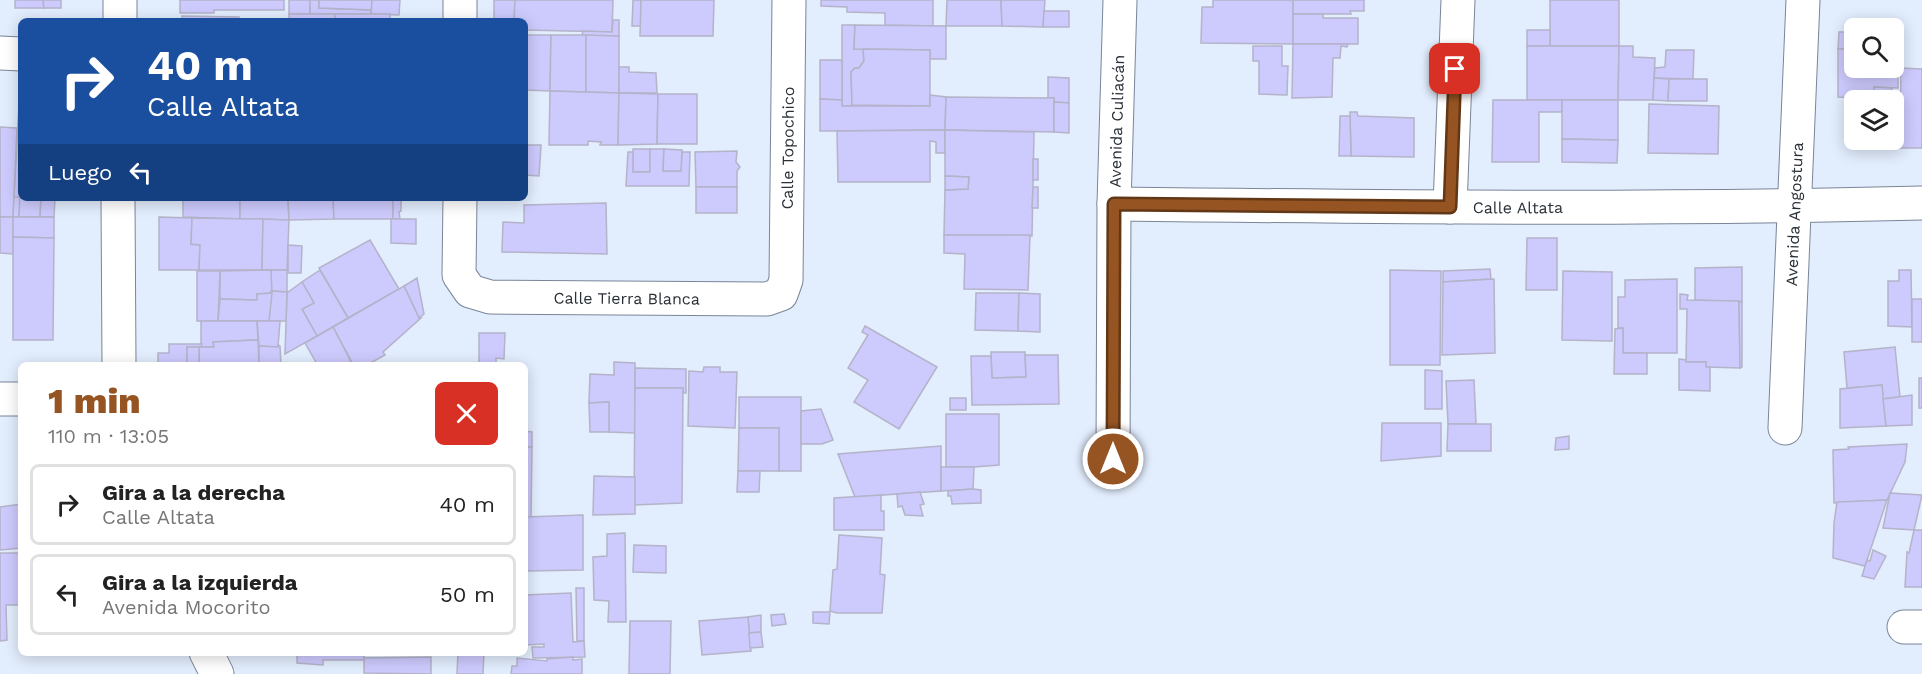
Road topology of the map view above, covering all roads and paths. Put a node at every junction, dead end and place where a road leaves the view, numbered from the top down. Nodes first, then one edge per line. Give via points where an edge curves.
1 (120, 0) edge
2 (460, 0) edge
3 (789, 0) edge
4 (1120, 0) edge
5 (1458, 0) edge
6 (1803, 0) edge
7 (120, 18) edge
8 (460, 18) edge
9 (0, 53) edge
10 (18, 54) edge
11 (118, 201) edge
12 (459, 201) edge
13 (1922, 203) edge
14 (1114, 204) junction
15 (1795, 206) junction
16 (1450, 207) junction
17 (780, 294) joint
18 (119, 362) edge
19 (0, 399) edge
20 (18, 399) edge
21 (1785, 428) dead end
22 (1113, 459) dead end
23 (208, 656) edge
24 (217, 674) edge

1 - 7 street
2 - 8 street
3 - 17 street, Calle Topochico via 786,280
4 - 14 street, Avenida Culiacán
5 - 16 street
6 - 15 street, Avenida Angostura
9 - 10 street
11 - 18 street
12 - 17 street, Calle Tierra Blanca via 459,275 471,291 490,297 766,299
13 - 15 street, Calle Altata
14 - 16 street, Calle Altata
14 - 22 street, Avenida Culiacán
15 - 16 street, Calle Altata
15 - 21 street, Avenida Angostura
19 - 20 street
23 - 24 street

